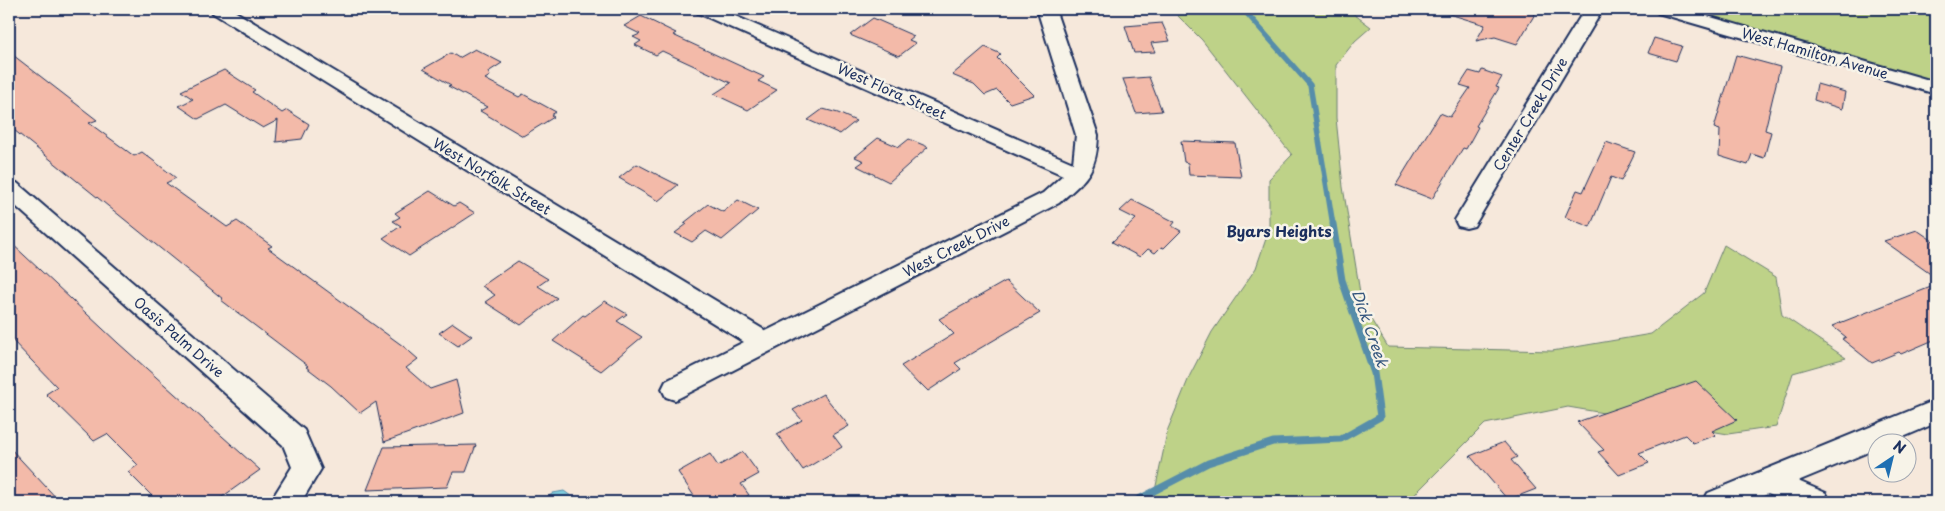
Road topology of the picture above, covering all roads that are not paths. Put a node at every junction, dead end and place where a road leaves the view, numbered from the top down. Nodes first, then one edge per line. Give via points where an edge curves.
1 (219, 9) edge
2 (704, 9) edge
3 (1046, 9) edge
4 (1594, 9) edge
5 (1664, 9) edge
6 (1936, 88) edge
7 (1079, 174) junction
8 (9, 188) edge
9 (1466, 220) dead end
10 (765, 343) junction
11 (675, 389) dead end
12 (1936, 411) edge
13 (1767, 481) junction
14 (285, 502) edge
15 (1718, 502) edge
16 (1816, 502) edge

1 - 10 street, West Norfolk Street
2 - 7 street, West Flora Street
3 - 7 street via 1087,135 1087,154
4 - 9 street, Center Creek Drive
5 - 6 street, West Hamilton Avenue
7 - 10 street, West Creek Drive via 1051,198
8 - 14 street, Oasis Palm Drive via 294,438 308,469
10 - 11 street, West Creek Drive
12 - 13 street
13 - 15 street
13 - 16 street

